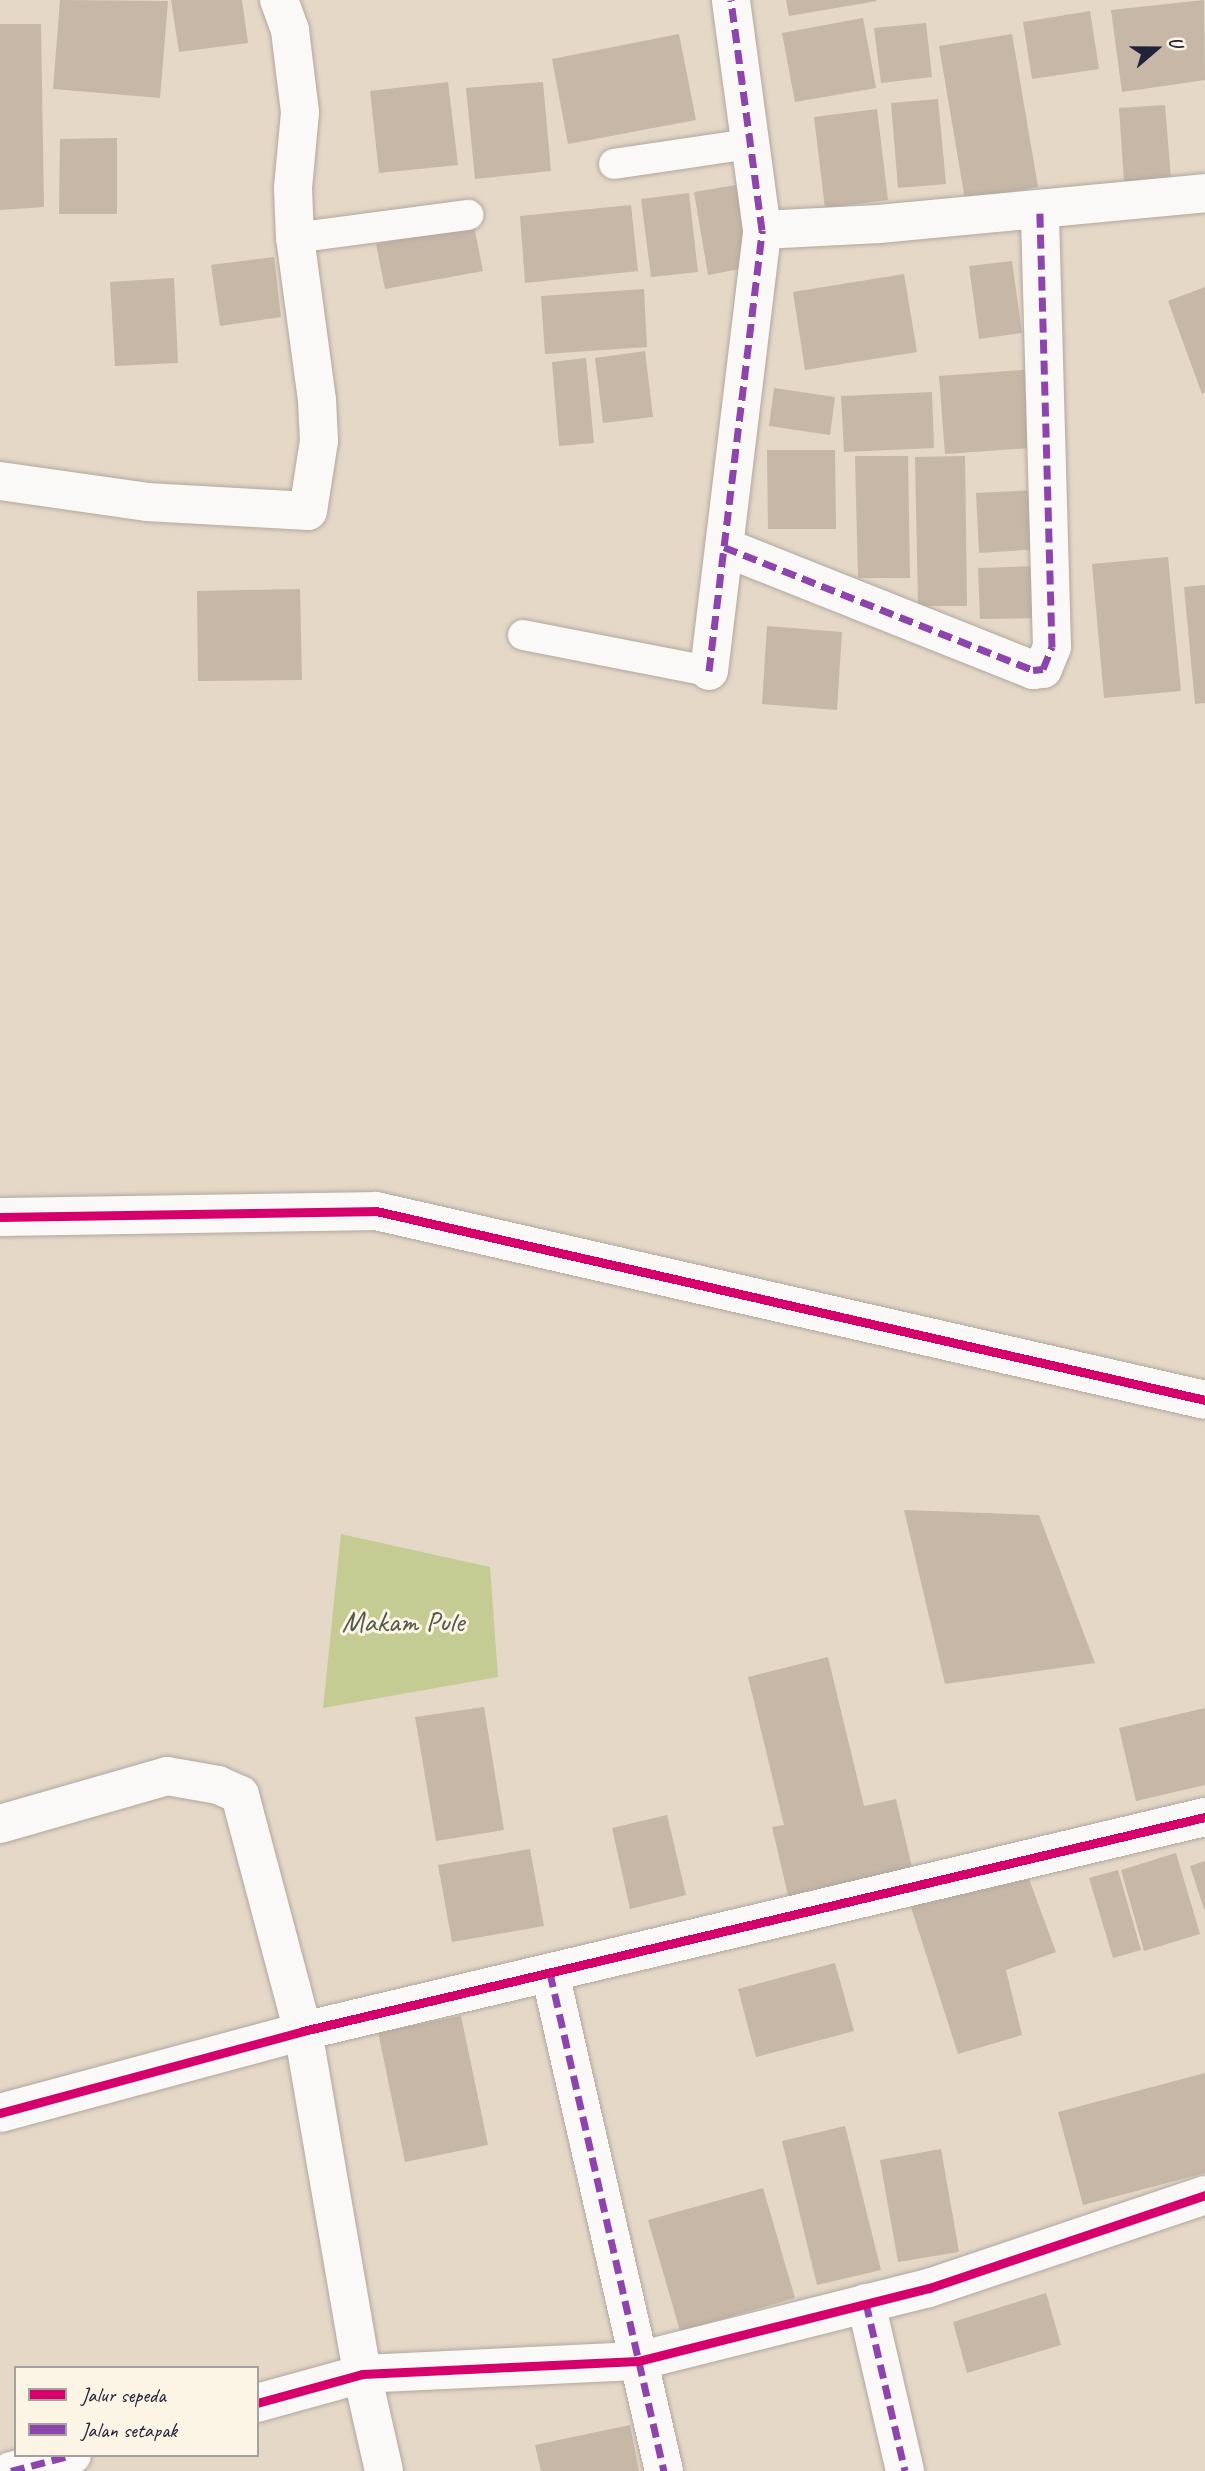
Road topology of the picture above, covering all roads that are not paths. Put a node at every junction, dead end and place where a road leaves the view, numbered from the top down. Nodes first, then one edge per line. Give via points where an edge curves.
1 (279, 0) edge
2 (731, 0) edge
3 (750, 144) junction
4 (614, 164) dead end
5 (1205, 193) edge
6 (1040, 210) junction
7 (468, 215) dead end
8 (762, 230) junction
9 (295, 238) junction
10 (0, 481) edge
11 (724, 547) junction
12 (523, 635) dead end
13 (709, 671) joint
14 (0, 1217) edge
15 (1205, 1399) edge
16 (1205, 1817) edge
17 (0, 1824) edge
18 (550, 1973) junction
19 (303, 2031) junction
20 (0, 2113) edge
21 (1205, 2195) edge
22 (866, 2303) junction
23 (638, 2361) junction
24 (362, 2374) junction
25 (259, 2402) edge
26 (64, 2457) edge
27 (11, 2471) edge
28 (384, 2471) edge
29 (664, 2471) edge
30 (905, 2471) edge

1 - 9 street via 290,30 300,113 293,188
2 - 3 street
3 - 4 lane
3 - 8 street
5 - 6 street
6 - 8 street
6 - 11 street via 1052,647 1043,669 1033,670
7 - 9 lane
8 - 11 street
9 - 10 street via 319,441 308,511 147,502
11 - 13 street
12 - 13 lane
14 - 15 street via 376,1211
16 - 18 street
17 - 19 street via 167,1776 218,1785 240,1795
18 - 19 street
18 - 23 street
19 - 20 street
19 - 24 street
21 - 22 street via 929,2288
22 - 23 street
22 - 30 street
23 - 24 street
23 - 29 street
24 - 25 street
24 - 28 street
26 - 27 street

